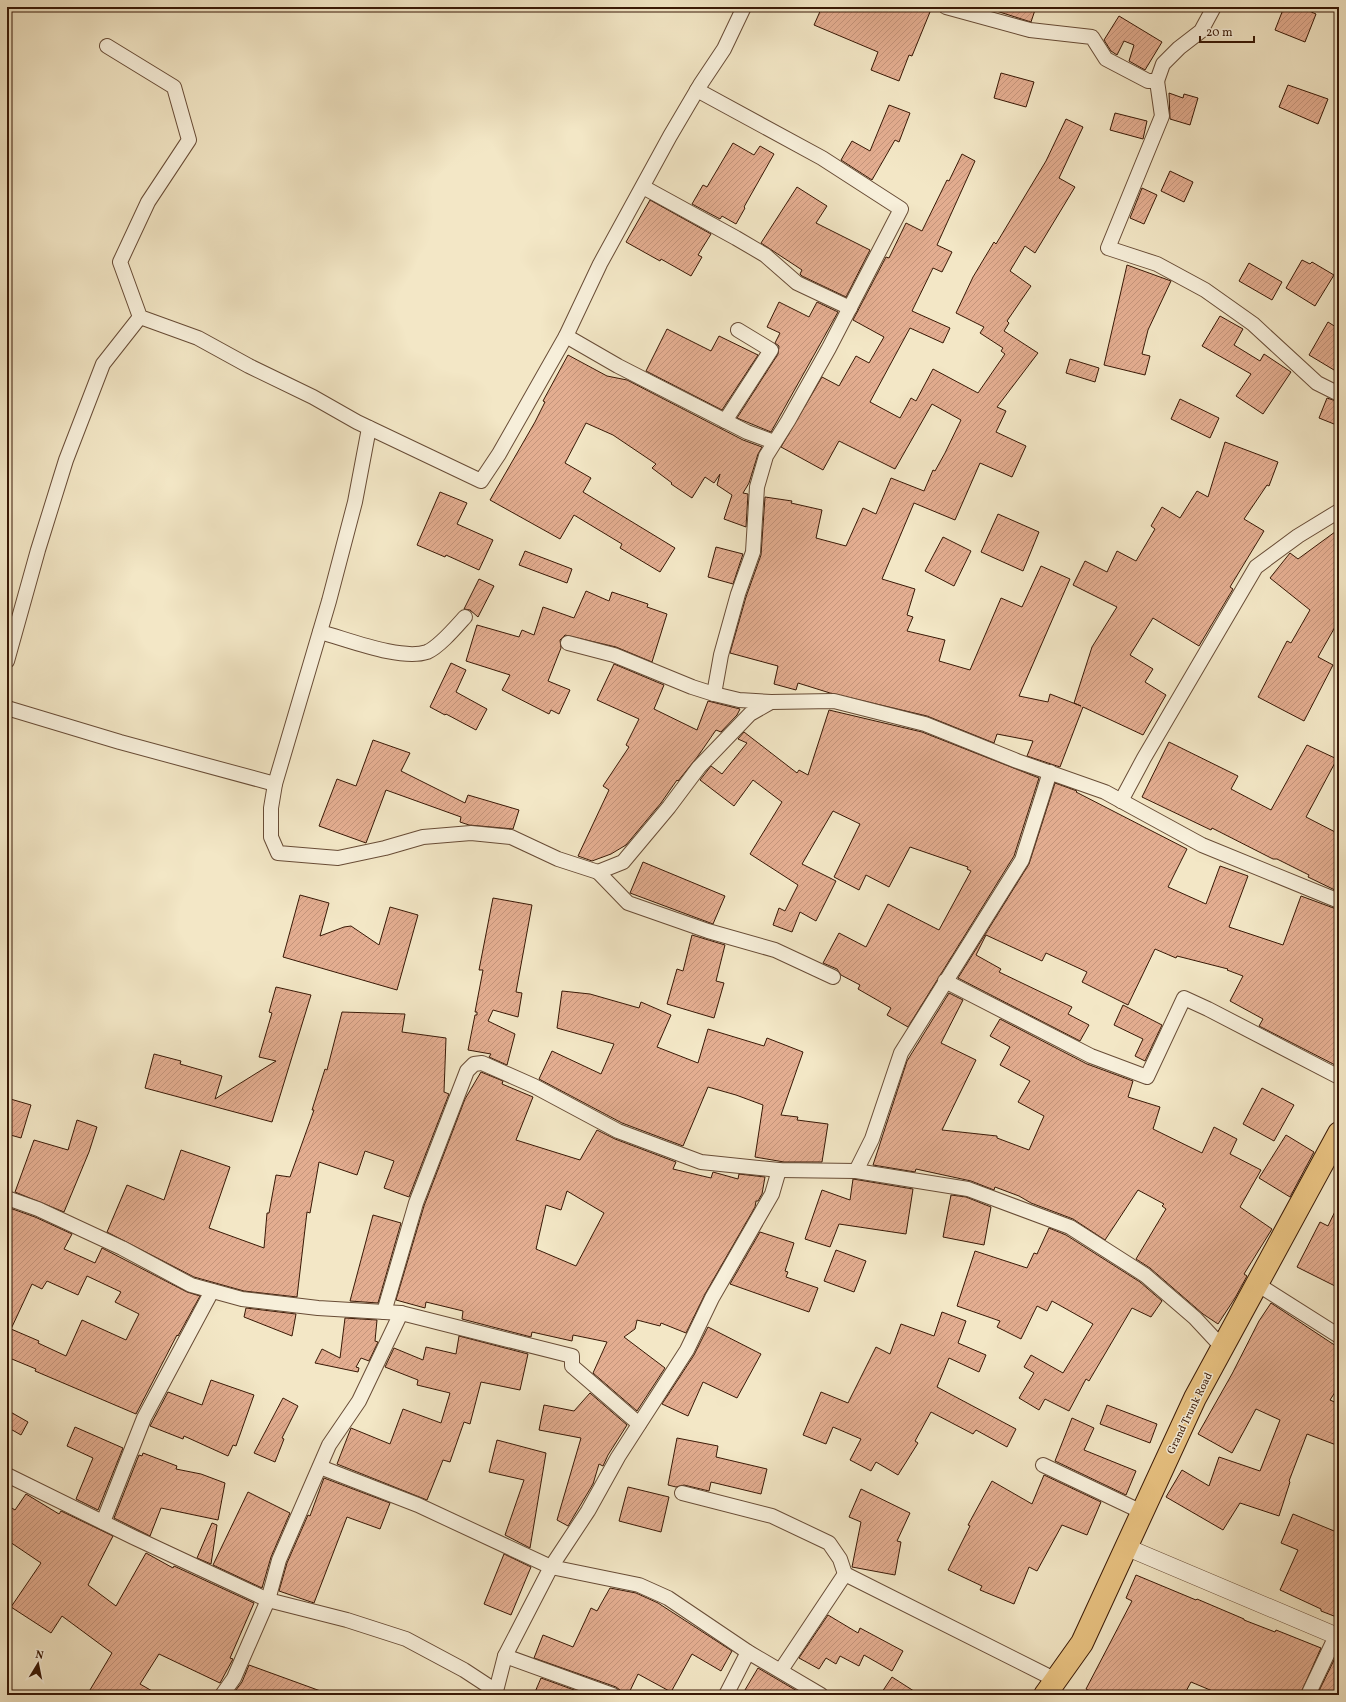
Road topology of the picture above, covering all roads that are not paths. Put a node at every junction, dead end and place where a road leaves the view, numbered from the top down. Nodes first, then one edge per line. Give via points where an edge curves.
1 (744, 7) edge
2 (946, 7) edge
3 (1214, 7) edge
4 (107, 46) dead end
5 (1157, 81) junction
6 (697, 90) junction
7 (643, 187) junction
8 (850, 308) junction
9 (140, 317) junction
10 (738, 330) dead end
11 (566, 336) junction
12 (1339, 394) edge
13 (726, 421) junction
14 (369, 428) junction
15 (774, 442) junction
16 (1339, 511) edge
17 (465, 617) dead end
18 (320, 632) junction
19 (568, 643) dead end
20 (7, 661) edge
21 (714, 694) junction
22 (771, 702) junction
23 (7, 708) edge
24 (1050, 772) junction
25 (275, 784) junction
26 (1121, 801) junction
27 (598, 872) junction
28 (1339, 901) edge
29 (833, 977) dead end
30 (945, 981) junction
31 (1339, 1077) edge
32 (1339, 1133) edge
33 (779, 1170) junction
34 (856, 1171) junction
35 (7, 1198) edge
36 (1257, 1284) junction
37 (212, 1291) junction
38 (384, 1312) junction
39 (401, 1313) junction
40 (1339, 1336) edge
41 (1222, 1347) junction
42 (639, 1424) junction
43 (1043, 1465) dead end
44 (320, 1467) junction
45 (7, 1475) edge
46 (682, 1493) dead end
47 (1142, 1512) junction
48 (102, 1522) junction
49 (1126, 1547) junction
50 (551, 1567) junction
51 (846, 1574) junction
52 (268, 1600) junction
53 (1338, 1636) edge
54 (748, 1652) junction
55 (505, 1656) junction
56 (781, 1670) junction
57 (1050, 1687) edge
58 (496, 1694) edge
59 (222, 1695) edge
60 (613, 1695) edge
61 (726, 1695) edge
62 (821, 1695) edge
63 (1308, 1695) edge

1 - 6 street via 724,49
2 - 5 street via 1030,30 1092,37 1106,59 1148,82
3 - 5 street via 1201,31 1163,64
4 - 9 street via 174,87 189,140 148,202 120,262
5 - 12 street via 1162,116 1108,248 1157,264 1205,290 1253,324 1317,383
6 - 7 street
6 - 8 street via 822,158 901,210
7 - 8 street via 765,255 797,283
7 - 11 street via 600,264
8 - 15 street
9 - 14 street via 198,338
9 - 20 street via 103,364 54,497
10 - 13 street via 771,350
11 - 13 street via 618,366
11 - 14 street via 481,481
13 - 15 street
14 - 18 street via 355,502
15 - 21 street via 766,456 757,487 753,552 732,617
16 - 26 street via 1298,536 1256,567
17 - 18 street via 427,652 404,654 377,649
18 - 25 street
19 - 21 street via 620,658
21 - 22 street via 739,700
22 - 24 street via 834,701 924,724
22 - 27 street via 750,714 699,767 623,862
23 - 25 street
24 - 26 street via 1105,792
24 - 30 street via 1022,860
25 - 27 street via 271,808 271,837 278,853 338,858 423,837 472,833 510,837 558,859
26 - 28 street via 1202,845
27 - 29 street via 628,903 708,931 776,950
30 - 31 street via 1091,1056 1147,1077 1184,998
30 - 34 street via 901,1053 872,1139
32 - 36 main road, Grand Trunk Road
33 - 34 street
33 - 38 street via 702,1162 618,1131 534,1086 482,1063 474,1064 467,1071 416,1203
33 - 42 street via 772,1194 712,1298 687,1350
34 - 41 street via 968,1189 1070,1227 1145,1275 1195,1318
35 - 37 street via 38,1208 122,1248 191,1285
36 - 40 street
36 - 41 main road, Grand Trunk Road
37 - 38 street via 242,1299 318,1308
37 - 48 street via 144,1418
38 - 39 street
39 - 42 street via 572,1356 572,1366
39 - 44 street via 359,1400 329,1445
41 - 47 main road, Grand Trunk Road via 1195,1398
42 - 50 street via 588,1511
43 - 47 street
44 - 50 street via 418,1505
44 - 52 street via 279,1560
45 - 48 street
46 - 51 street via 772,1516 829,1543
47 - 49 main road, Grand Trunk Road
48 - 52 street
49 - 53 street
49 - 57 main road, Grand Trunk Road via 1082,1644
50 - 54 street via 639,1585 668,1598
50 - 55 street
51 - 56 street
51 - 57 street
52 - 58 street via 347,1620 406,1639 464,1670
52 - 59 street via 234,1678
53 - 63 street
54 - 56 street
54 - 61 street
55 - 58 street
55 - 60 street
56 - 62 street

